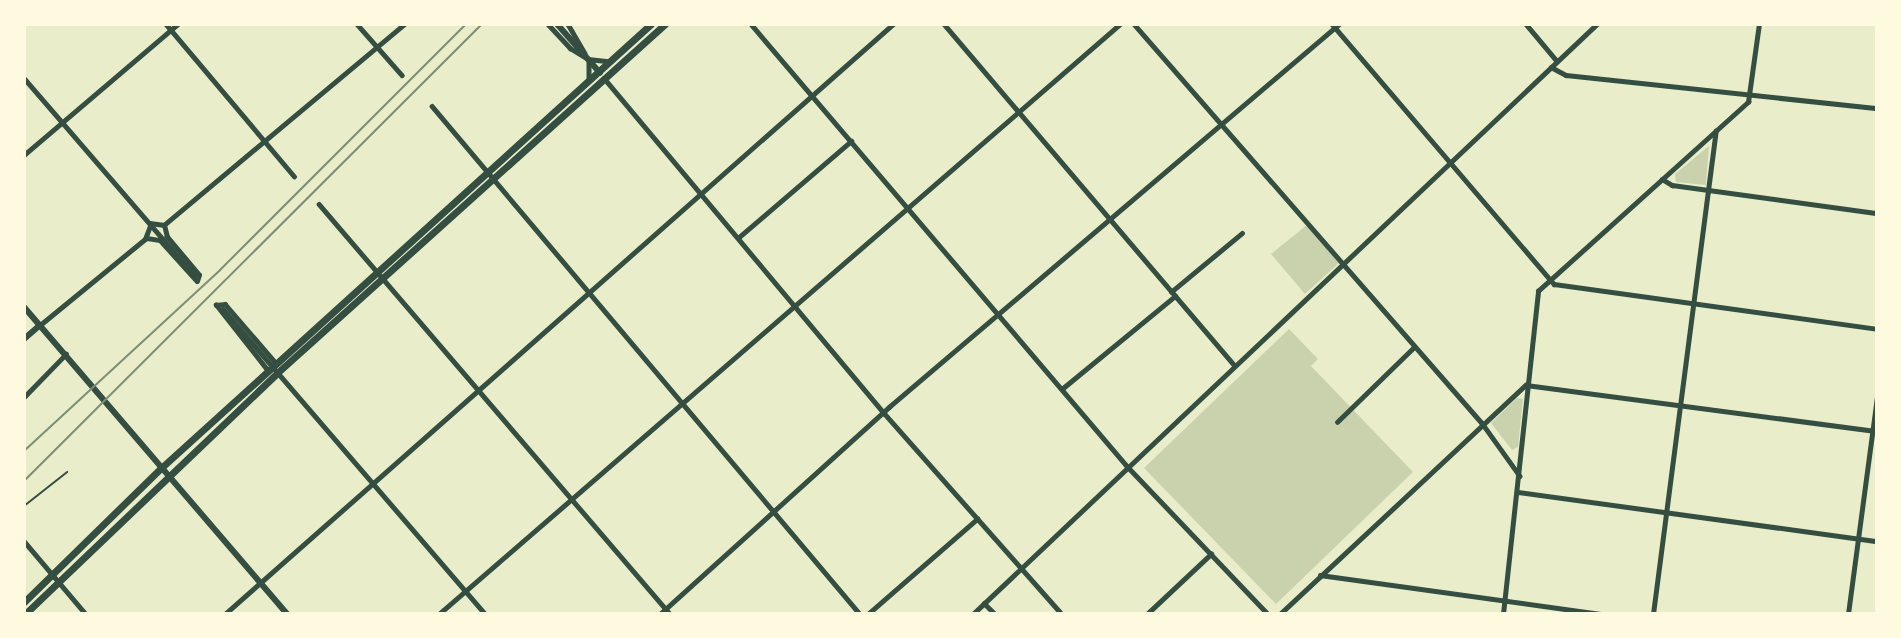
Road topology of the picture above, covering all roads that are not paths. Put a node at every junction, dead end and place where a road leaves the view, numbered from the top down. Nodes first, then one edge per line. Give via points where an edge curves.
1 (166, 24) edge
2 (178, 24) edge
3 (357, 24) edge
4 (404, 24) edge
5 (548, 24) edge
6 (557, 24) edge
7 (568, 24) edge
8 (651, 24) edge
9 (664, 24) edge
10 (751, 24) edge
11 (893, 24) edge
12 (944, 24) edge
13 (1120, 24) edge
14 (1134, 24) edge
15 (1526, 24) edge
16 (1597, 24) edge
17 (1759, 24) edge
18 (1336, 25) edge
19 (171, 30) junction
20 (377, 47) junction
21 (588, 59) junction
22 (611, 60) junction
23 (1557, 61) junction
24 (1551, 67) junction
25 (601, 74) junction
26 (402, 75) dead end
27 (24, 78) edge
28 (588, 81) junction
29 (810, 95) junction
30 (1751, 95) junction
31 (432, 106) dead end
32 (1877, 108) edge
33 (1018, 113) junction
34 (64, 123) junction
35 (1222, 125) junction
36 (1716, 131) junction
37 (264, 140) junction
38 (851, 141) junction
39 (24, 155) edge
40 (1449, 162) junction
41 (491, 175) junction
42 (294, 176) dead end
43 (1662, 179) junction
44 (1711, 191) junction
45 (700, 194) junction
46 (319, 204) dead end
47 (907, 209) junction
48 (1877, 213) edge
49 (1109, 219) junction
50 (150, 223) junction
51 (164, 225) junction
52 (1242, 233) dead end
53 (145, 238) junction
54 (738, 238) junction
55 (1342, 263) junction
56 (381, 274) junction
57 (195, 276) dead end
58 (1545, 278) junction
59 (587, 292) junction
60 (1173, 294) junction
61 (1695, 304) junction
62 (794, 306) junction
63 (24, 307) edge
64 (223, 309) dead end
65 (997, 314) junction
66 (40, 325) junction
67 (1877, 328) edge
68 (24, 339) edge
69 (1414, 347) junction
70 (66, 354) junction
71 (1234, 365) junction
72 (273, 369) junction
73 (1530, 385) junction
74 (1063, 388) junction
75 (478, 389) junction
76 (1877, 396) edge
77 (24, 397) edge
78 (682, 404) junction
79 (1681, 405) junction
80 (884, 413) junction
81 (1337, 422) dead end
82 (1482, 423) junction
83 (1875, 430) edge
84 (1127, 466) junction
85 (161, 468) junction
86 (67, 472) dead end
87 (167, 475) junction
88 (1520, 476) junction
89 (373, 484) junction
90 (1518, 492) junction
91 (572, 498) junction
92 (24, 506) edge
93 (773, 512) junction
94 (1667, 513) junction
95 (977, 519) junction
96 (1858, 538) junction
97 (24, 541) edge
98 (1877, 541) edge
99 (1211, 554) junction
100 (1020, 567) junction
101 (52, 573) junction
102 (1320, 575) junction
103 (57, 580) junction
104 (260, 584) junction
105 (465, 591) junction
106 (24, 602) edge
107 (1504, 602) junction
108 (984, 603) junction
109 (666, 609) junction
110 (25, 614) edge
111 (86, 614) edge
112 (225, 614) edge
113 (287, 614) edge
114 (439, 614) edge
115 (485, 614) edge
116 (660, 614) edge
117 (670, 614) edge
118 (860, 614) edge
119 (868, 614) edge
120 (973, 614) edge
121 (994, 614) edge
122 (1062, 614) edge
123 (1147, 614) edge
124 (1268, 614) edge
125 (1280, 614) edge
126 (1503, 614) edge
127 (1600, 614) edge
128 (1653, 614) edge
129 (1848, 614) edge

1 - 19 street
2 - 19 street
3 - 20 street
4 - 20 street
5 - 21 street
6 - 21 street
7 - 21 street
8 - 22 main road
9 - 25 main road
10 - 29 street
11 - 29 street
12 - 33 street
13 - 33 street
14 - 35 street
15 - 23 street
16 - 23 street
17 - 30 street
18 - 35 street
18 - 40 street
19 - 34 street
19 - 37 street
20 - 26 street
20 - 37 street
21 - 22 street
21 - 25 street
21 - 28 street
22 - 25 main road
23 - 24 street
24 - 30 street via 1566,75
24 - 40 street
25 - 28 main road
25 - 41 main road
25 - 45 street
27 - 34 street
28 - 41 main road
29 - 38 street
29 - 45 street
30 - 32 street
30 - 36 street
31 - 41 street
33 - 47 street
33 - 49 street
34 - 39 street
34 - 50 street
35 - 49 street
35 - 55 street
36 - 43 street
36 - 44 street
37 - 42 street
37 - 51 street
38 - 47 street
38 - 54 street
40 - 55 street
40 - 58 street
41 - 56 main road
41 - 59 street
43 - 44 street
43 - 58 street
44 - 48 street
44 - 61 street
45 - 54 street
45 - 59 street
46 - 56 street
47 - 62 street
47 - 65 street
49 - 60 street
49 - 65 street
50 - 51 street
50 - 53 street
50 - 57 street
51 - 53 street via 167,237 199,274 197,281 160,240
52 - 60 street
53 - 66 street
54 - 62 street
55 - 69 street
55 - 71 street
56 - 72 main road
56 - 75 street
58 - 61 street via 1560,286
58 - 73 street via 1538,291
59 - 75 street
59 - 78 street
60 - 71 street
60 - 74 street
61 - 67 street
61 - 79 street
62 - 78 street
62 - 80 street
63 - 66 street
64 - 72 street
65 - 74 street
65 - 80 street
66 - 68 street
66 - 70 street
69 - 81 street
69 - 82 street
70 - 77 street
70 - 85 street
71 - 84 street
72 - 72 street via 225,304 216,305
72 - 85 main road
72 - 87 main road
72 - 89 street
73 - 79 street
73 - 82 street
73 - 88 street
74 - 84 street
75 - 89 street
75 - 91 street
76 - 83 street
78 - 91 street
78 - 93 street
79 - 83 street
79 - 94 street
80 - 93 street
80 - 95 street
82 - 88 street
82 - 102 street
83 - 96 street
84 - 99 street
84 - 100 street
85 - 87 street
85 - 101 main road
86 - 92 lane
87 - 103 main road
87 - 104 street
88 - 90 street
89 - 104 street
89 - 105 street
90 - 94 street
90 - 107 street
91 - 105 street
91 - 109 street
93 - 109 street
93 - 118 street
94 - 96 street
94 - 128 street
95 - 100 street
95 - 119 street
96 - 98 street
96 - 129 street
97 - 101 street
99 - 123 street
99 - 124 street
100 - 108 street
100 - 122 street
101 - 103 street
101 - 106 main road
102 - 107 street
102 - 125 street
103 - 110 main road
103 - 111 street
104 - 112 street
104 - 113 street
105 - 114 street
105 - 115 street
107 - 126 street
107 - 127 street
108 - 120 street
108 - 121 street
109 - 116 street
109 - 117 street

